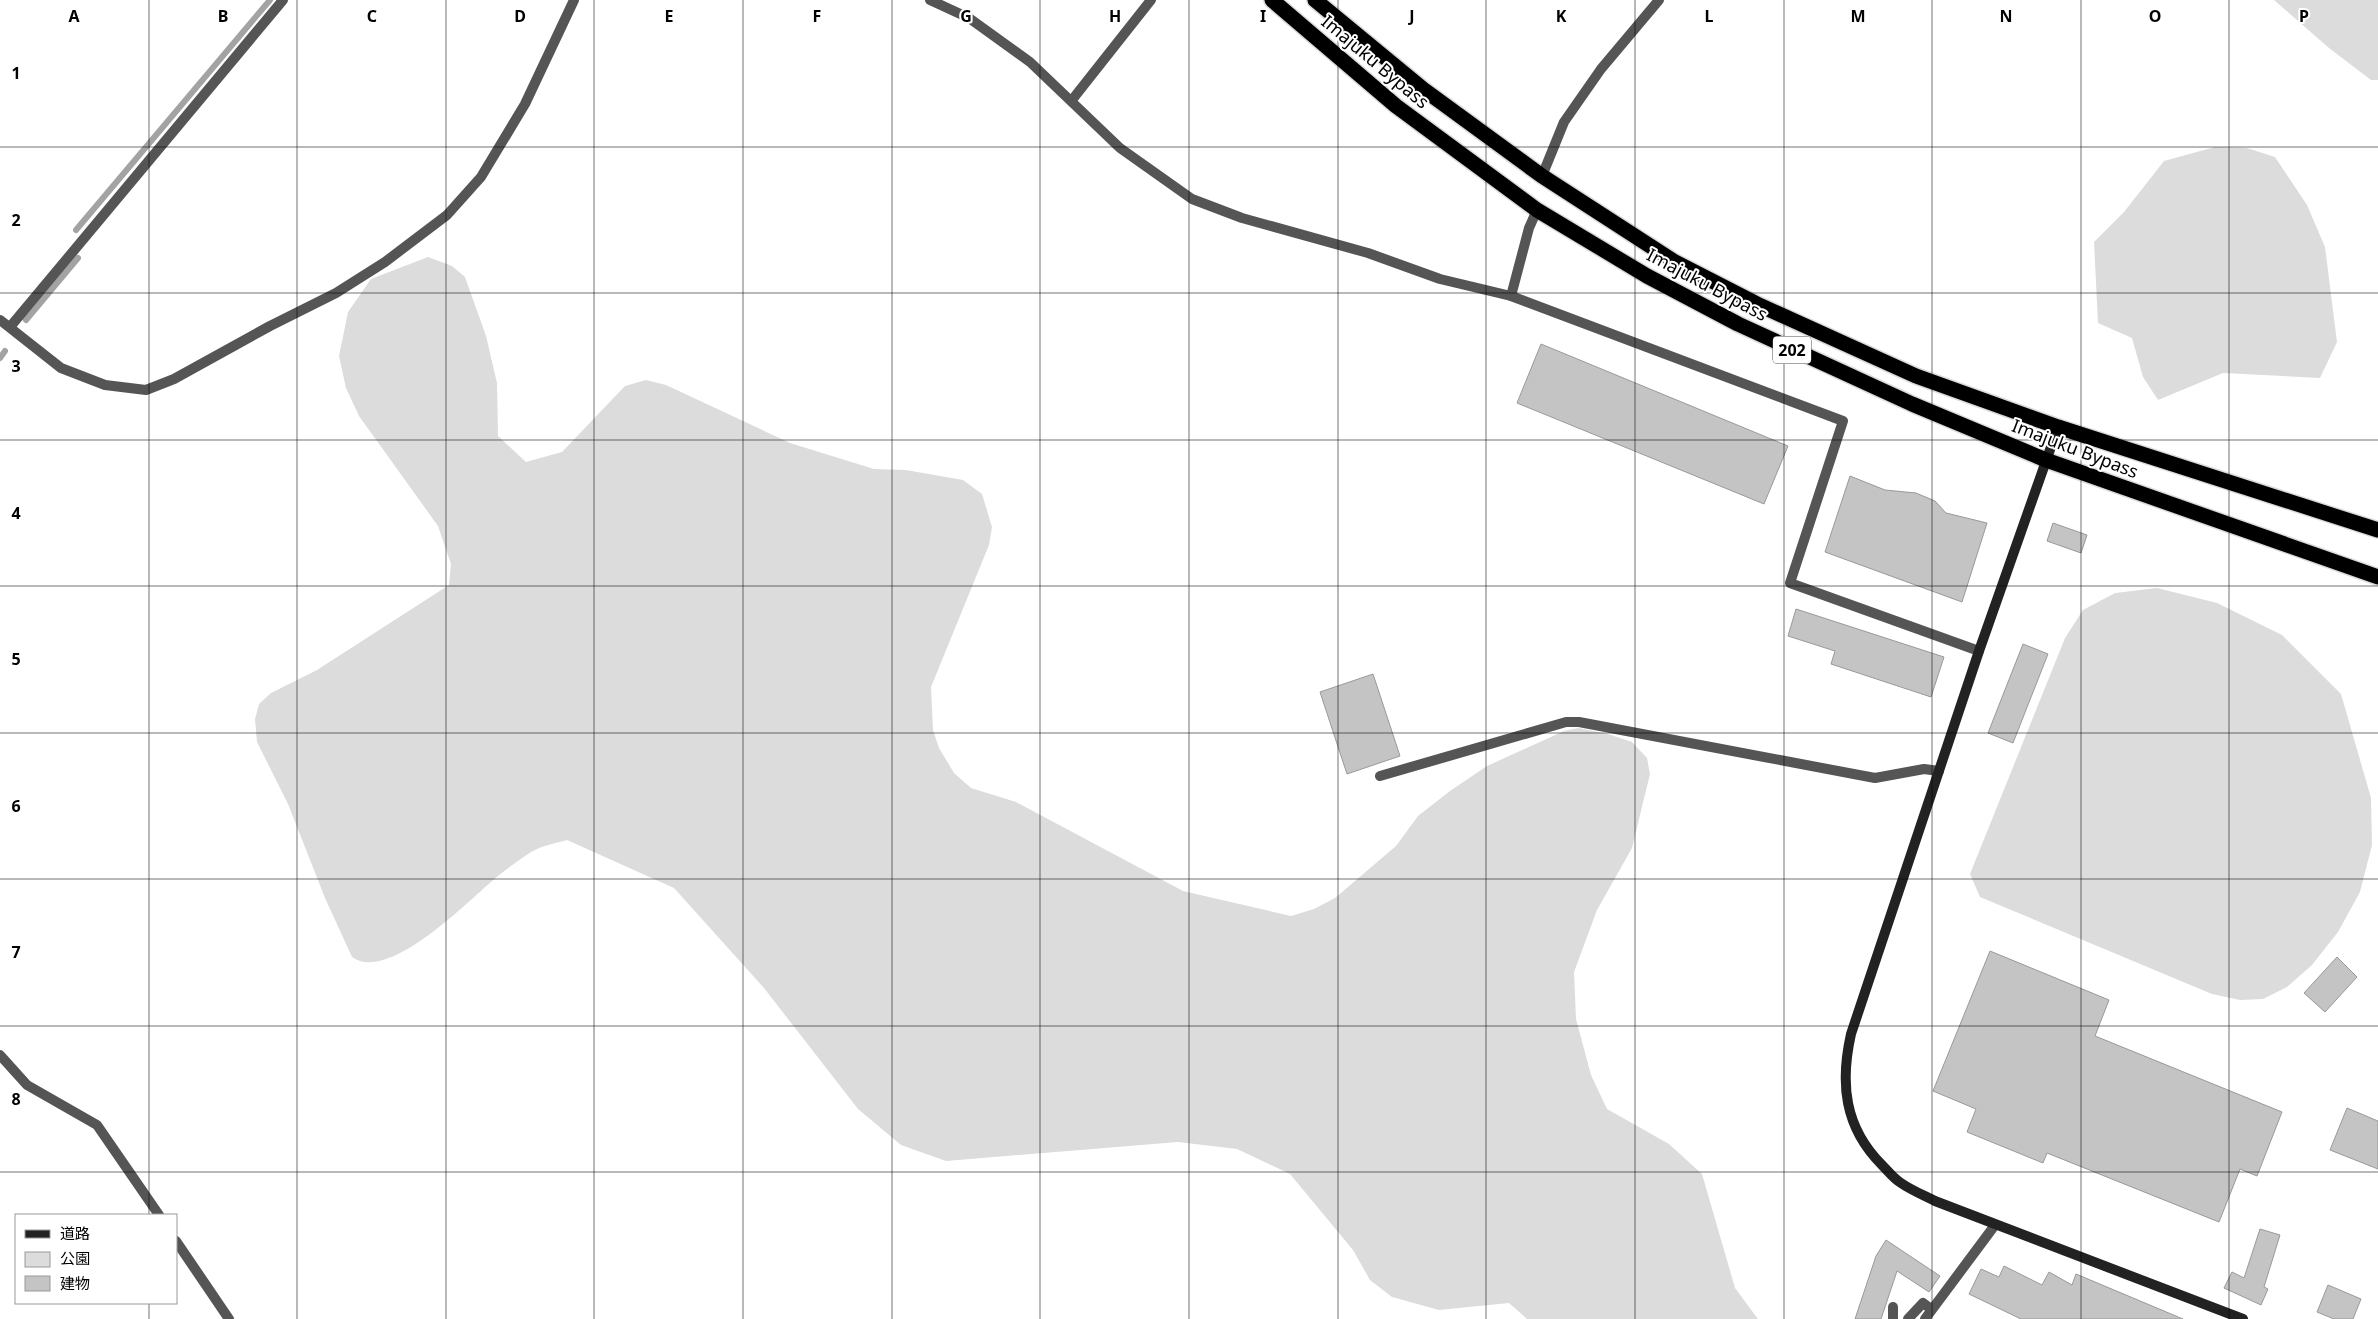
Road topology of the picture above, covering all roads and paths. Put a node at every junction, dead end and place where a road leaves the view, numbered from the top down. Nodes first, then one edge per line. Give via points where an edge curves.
1 (283, 0) edge
2 (574, 0) edge
3 (930, 0) edge
4 (1150, 0) edge
5 (1272, 0) edge
6 (1315, 0) edge
7 (1659, 0) edge
8 (1072, 100) junction
9 (1542, 176) junction
10 (1537, 210) junction
11 (1511, 296) junction
12 (0, 320) edge
13 (10, 327) junction
14 (2058, 427) junction
15 (2046, 460) junction
16 (2378, 530) edge
17 (2378, 577) edge
18 (1979, 651) junction
19 (1938, 772) junction
20 (1380, 776) dead end
21 (0, 1056) edge
22 (158, 1214) edge
23 (1995, 1225) junction
24 (178, 1244) edge
25 (1894, 1307) dead end
26 (1931, 1309) junction
27 (230, 1319) edge
28 (1893, 1319) edge
29 (1908, 1319) edge
30 (1925, 1319) edge
31 (2243, 1319) edge

1 - 13 street
2 - 13 street via 525,104 481,177 447,215 336,293 174,379 146,390 106,385 61,368
3 - 8 street via 969,18 1030,62
4 - 8 street
5 - 10 highway, Imajuku Bypass / 202 via 1396,106
6 - 9 highway, Imajuku Bypass / 202 via 1423,89
7 - 9 street via 1601,70 1564,122
8 - 11 street via 1120,148 1192,199 1251,221 1368,253 1440,279
9 - 14 highway, Imajuku Bypass / 202 via 1675,262 1757,304 1916,376
10 - 11 street
10 - 15 highway, Imajuku Bypass / 202 via 1647,276 1738,324 1912,404
11 - 18 street via 1843,421 1790,583
12 - 13 street
14 - 15 street
14 - 16 highway, Imajuku Bypass / 202
15 - 17 highway, Imajuku Bypass / 202
15 - 18 street
18 - 19 street
19 - 20 street via 1924,769 1875,778 1566,722
19 - 23 street via 1851,1034 1844,1085 1848,1108 1859,1135 1876,1159 1899,1182 1935,1201
21 - 22 street via 26,1085 97,1125
23 - 26 street
23 - 31 street
24 - 27 street
25 - 28 street
26 - 29 street via 1923,1303
26 - 30 street

